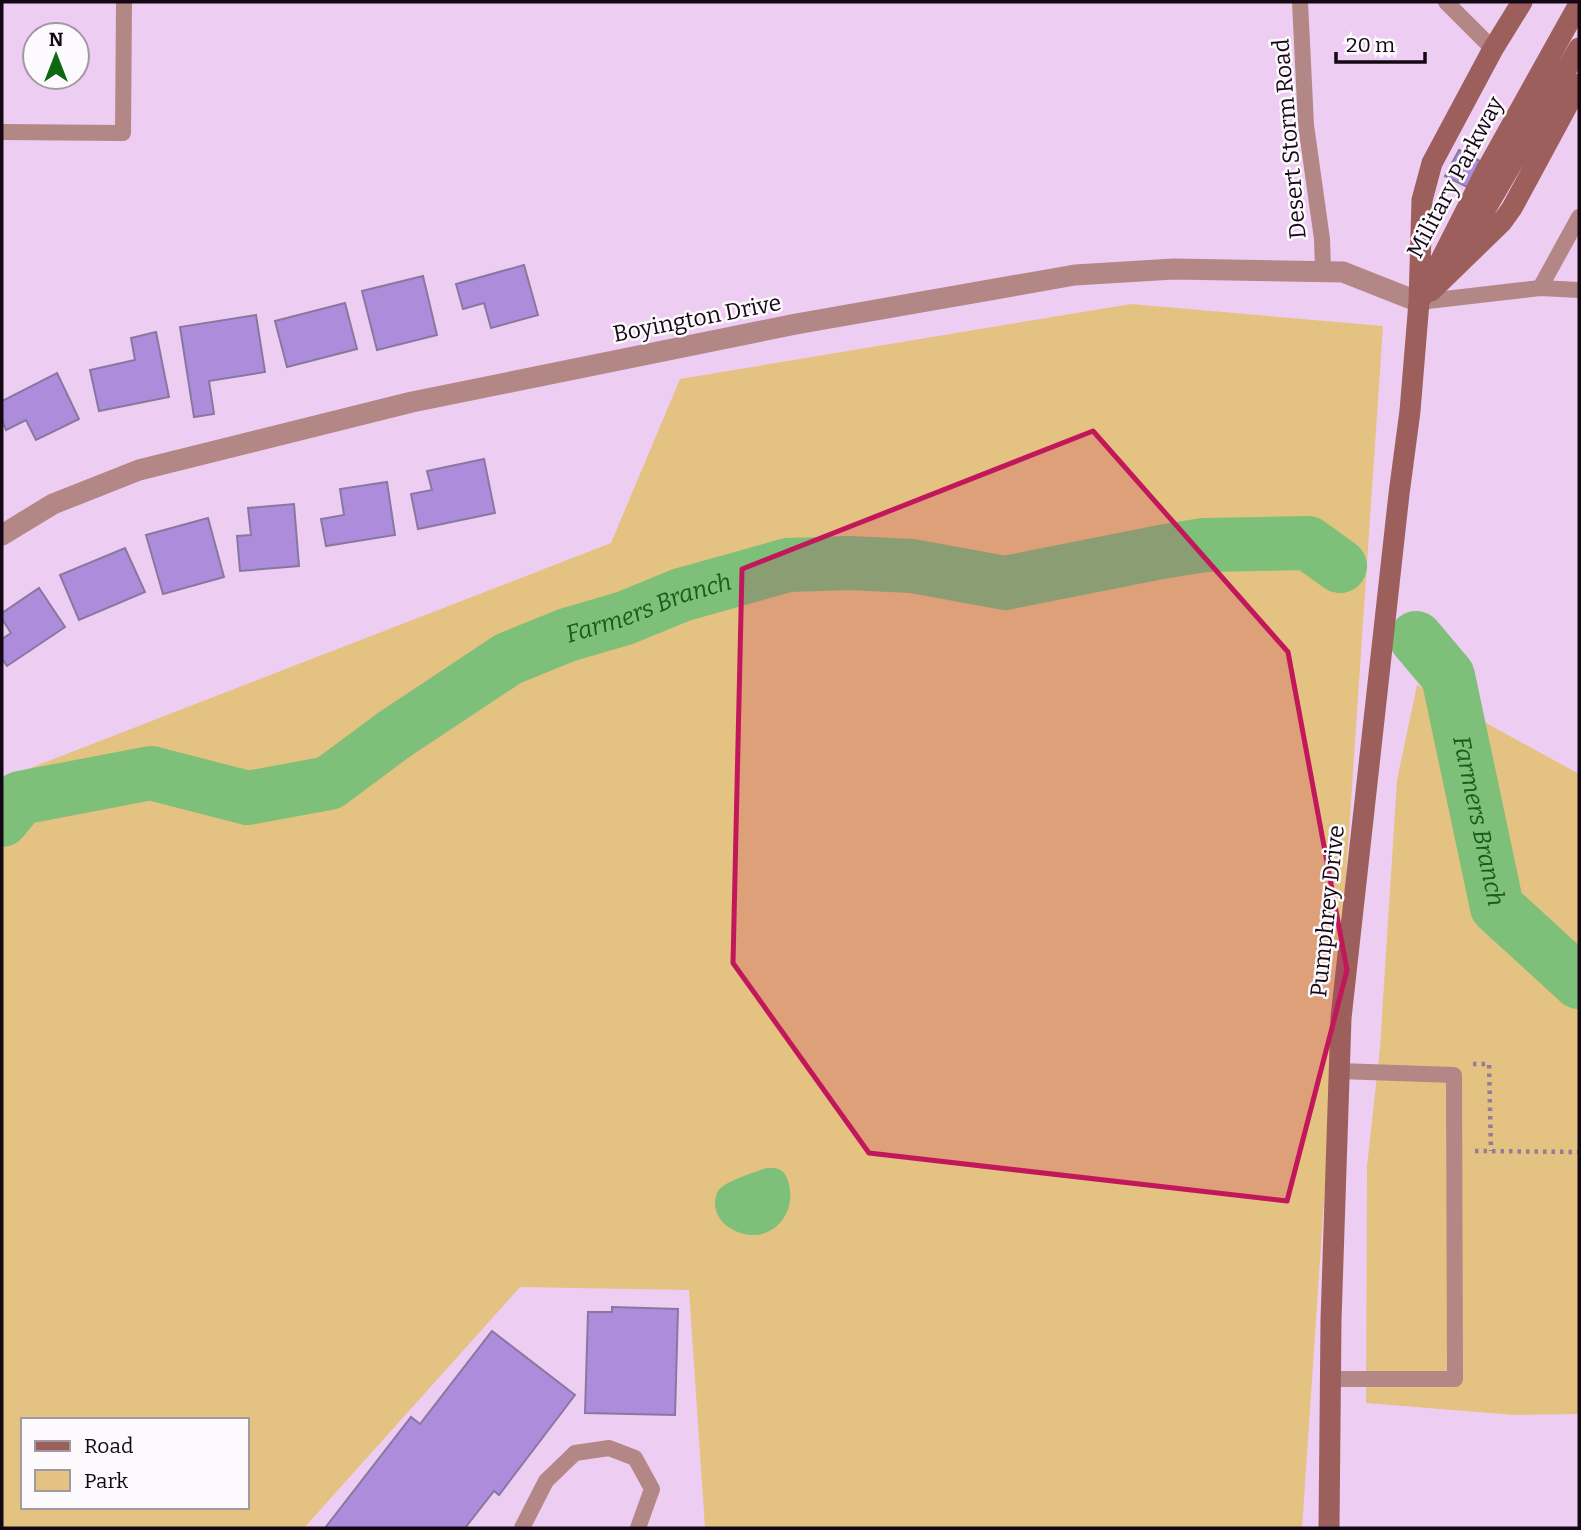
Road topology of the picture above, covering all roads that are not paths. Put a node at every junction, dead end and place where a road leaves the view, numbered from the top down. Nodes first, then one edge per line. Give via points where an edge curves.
1 (124, 2) edge
2 (1300, 2) edge
3 (1446, 2) edge
4 (1522, 2) edge
5 (1579, 4) edge
6 (1579, 48) edge
7 (1493, 49) junction
8 (1579, 84) edge
9 (2, 132) edge
10 (1579, 217) edge
11 (1323, 271) junction
12 (1540, 288) junction
13 (1579, 290) edge
14 (1419, 302) junction
15 (2, 535) edge
16 (1339, 1071) junction
17 (1331, 1379) junction
18 (522, 1528) edge
19 (638, 1528) edge
20 (1329, 1528) edge

1 - 9 lane via 123,133
2 - 11 lane, Desert Storm Road via 1306,125
3 - 7 lane
4 - 7 street, Military Parkway
5 - 14 street, Military Parkway
6 - 14 street, Military Parkway via 1485,211
7 - 14 street, Military Parkway via 1432,163 1422,200
8 - 14 street, Military Parkway via 1502,222
10 - 12 lane
11 - 14 street, Boyington Drive via 1343,272
11 - 15 street, Boyington Drive via 1174,269 1075,275 796,324 412,402 139,470 53,504
12 - 13 lane
12 - 14 lane
14 - 16 street, Pumphrey Drive
16 - 17 street, Pumphrey Drive
16 - 17 lane via 1454,1075 1455,1379
17 - 20 street, Pumphrey Drive
18 - 19 lane via 547,1481 575,1453 609,1448 635,1458 652,1489

